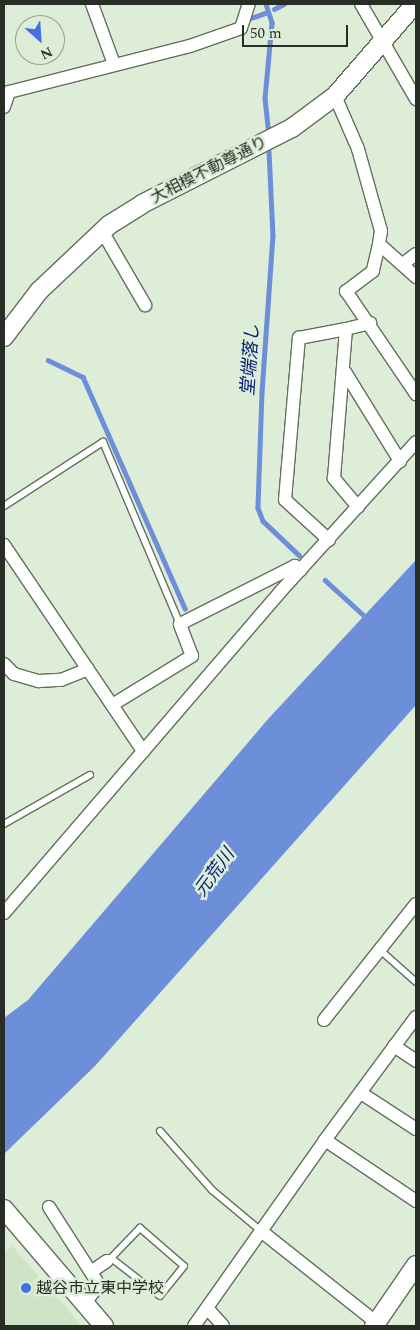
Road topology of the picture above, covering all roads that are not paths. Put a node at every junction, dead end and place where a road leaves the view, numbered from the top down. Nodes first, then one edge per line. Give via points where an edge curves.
1 (92, 4) edge
2 (250, 4) edge
3 (362, 4) edge
4 (415, 4) edge
5 (382, 44) junction
6 (114, 64) junction
7 (6, 92) edge
8 (335, 96) junction
9 (416, 99) edge
10 (4, 107) edge
11 (102, 231) junction
12 (379, 244) junction
13 (416, 254) edge
14 (403, 264) junction
15 (416, 277) edge
16 (145, 305) dead end
17 (370, 323) junction
18 (346, 330) junction
19 (4, 337) edge
20 (345, 372) junction
21 (416, 394) edge
22 (416, 442) edge
23 (400, 461) junction
24 (4, 506) edge
25 (358, 507) junction
26 (329, 540) junction
27 (4, 546) edge
28 (301, 570) junction
29 (180, 624) junction
30 (4, 664) edge
31 (88, 669) junction
32 (112, 705) junction
33 (142, 751) junction
34 (90, 775) dead end
35 (4, 824) edge
36 (415, 908) edge
37 (4, 913) edge
38 (380, 950) junction
39 (416, 982) edge
40 (416, 1017) edge
41 (324, 1020) dead end
42 (394, 1046) junction
43 (416, 1061) edge
44 (361, 1093) junction
45 (416, 1129) edge
46 (160, 1131) dead end
47 (324, 1140) junction
48 (416, 1201) edge
49 (49, 1207) dead end
50 (4, 1209) edge
51 (261, 1231) junction
52 (109, 1260) junction
53 (415, 1270) edge
54 (92, 1271) junction
55 (85, 1303) junction
56 (207, 1308) junction
57 (376, 1325) edge
58 (104, 1326) edge
59 (194, 1326) edge
60 (223, 1326) edge

1 - 6 street
2 - 6 street via 241,28 190,46
3 - 5 street
4 - 5 street, 大相模不動尊通り
5 - 8 street, 大相模不動尊通り
5 - 9 street
6 - 7 street
7 - 10 street
8 - 11 street, 大相模不動尊通り via 273,138 142,204
8 - 12 street via 358,149 381,231
11 - 16 street
11 - 19 street, 大相模不動尊通り via 39,291
12 - 14 street
12 - 17 street via 373,271 346,291
13 - 14 street
14 - 15 street
17 - 18 street
17 - 21 street
18 - 20 street
18 - 26 street via 299,338 285,500
20 - 23 street
20 - 25 street via 334,478
22 - 23 street
23 - 25 street
24 - 29 lane via 103,442
25 - 26 street
26 - 28 street
27 - 31 street
28 - 29 street via 295,566
28 - 33 street
29 - 32 street via 192,656
30 - 31 street via 14,674 38,681 61,680
31 - 32 street
32 - 33 street
33 - 37 street
34 - 35 lane
36 - 38 street
38 - 39 lane
38 - 41 street
40 - 42 street
42 - 43 street
42 - 44 street
44 - 45 street
44 - 47 street
46 - 51 lane via 212,1190
47 - 48 street
47 - 51 street
49 - 54 street
50 - 55 street
51 - 56 street
51 - 57 street
52 - 52 lane via 140,1228 184,1266 160,1296
52 - 54 street
53 - 57 street
54 - 55 street via 99,1285
55 - 58 street
56 - 59 street
56 - 60 street

